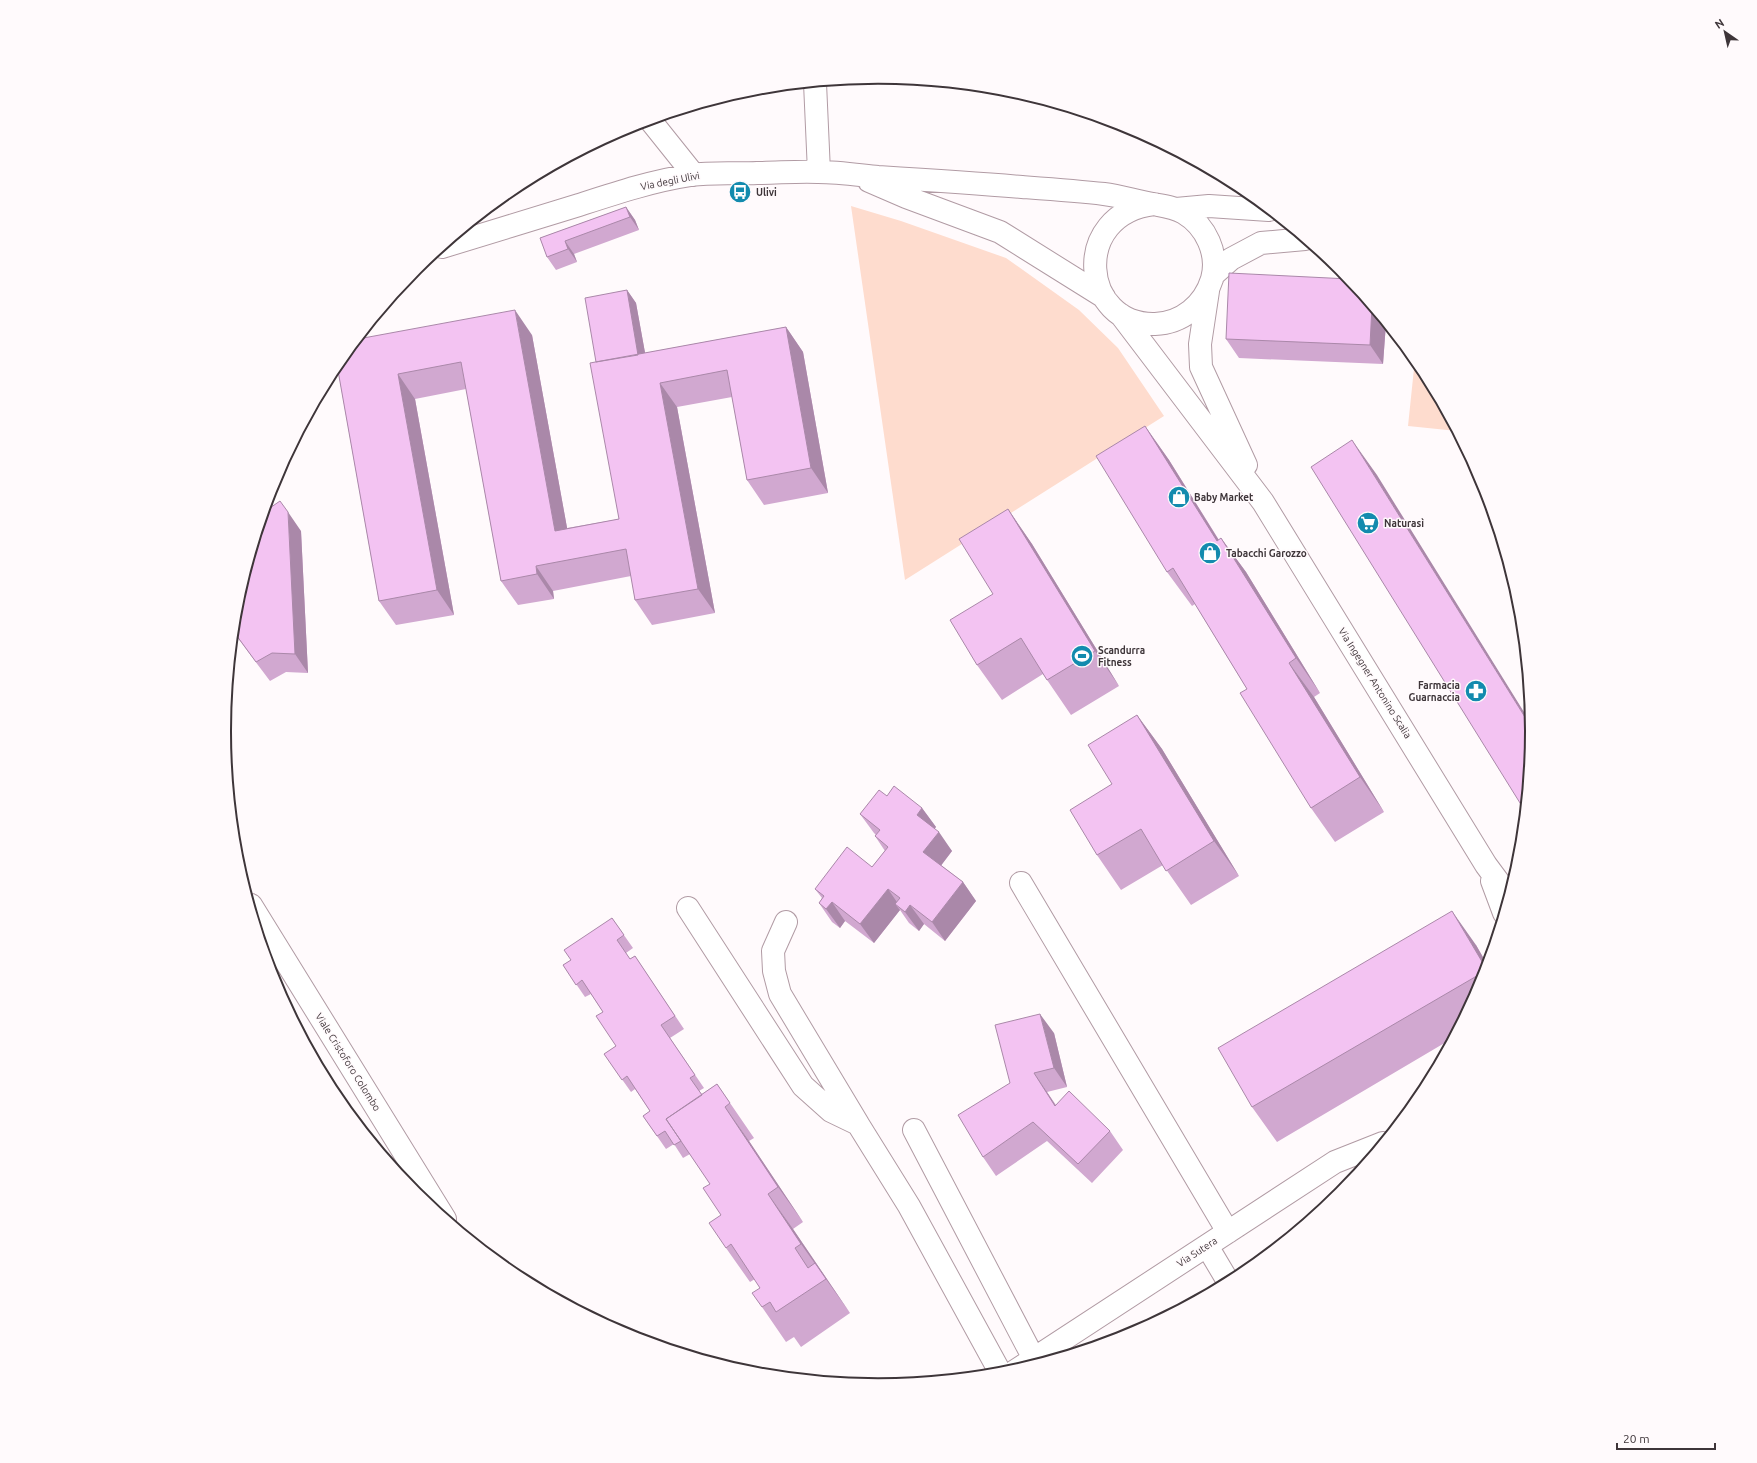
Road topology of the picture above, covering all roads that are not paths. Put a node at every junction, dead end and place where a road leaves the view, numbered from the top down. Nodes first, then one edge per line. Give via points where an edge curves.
1 (815, 87) edge
2 (654, 124) edge
3 (819, 172) junction
4 (694, 174) junction
5 (855, 175) junction
6 (1154, 204) junction
7 (1176, 209) junction
8 (1261, 209) edge
9 (1299, 240) edge
10 (454, 243) edge
11 (1211, 281) junction
12 (1104, 297) junction
13 (1121, 314) junction
14 (1263, 502) junction
15 (1486, 865) junction
16 (1021, 883) dead end
17 (1506, 892) edge
18 (1502, 907) edge
19 (688, 908) dead end
20 (259, 919) edge
21 (786, 922) dead end
22 (858, 1124) junction
23 (914, 1130) dead end
24 (1375, 1146) edge
25 (434, 1201) edge
26 (1228, 1232) junction
27 (1207, 1246) junction
28 (1226, 1277) edge
29 (1034, 1359) joint
30 (998, 1368) edge

1 - 3 street
2 - 4 street
3 - 4 street, Via degli Ulivi
3 - 5 street, Via degli Ulivi
4 - 10 street, Via degli Ulivi via 650,183
5 - 6 street, Via degli Ulivi via 1107,194
5 - 12 street via 1000,232
6 - 7 street
6 - 12 street via 1121,215 1108,227 1099,242 1095,253 1095,276
7 - 8 street via 1209,206
7 - 11 street via 1187,214 1204,230 1212,252
9 - 11 street via 1261,243 1232,259
11 - 13 street via 1196,306 1177,319 1160,323 1142,323
11 - 14 street via 1200,344 1201,367
12 - 13 street
13 - 14 street
14 - 15 street, Via Ingegner Antonino Scalia
15 - 17 street
15 - 18 street
16 - 26 street
19 - 22 street via 803,1086 831,1111
20 - 25 street, Viale Cristoforo Colombo
21 - 22 street via 773,951 774,971 780,994
22 - 30 street via 908,1206
23 - 29 street
24 - 26 street, Via Sutera via 1334,1162
26 - 27 street, Via Sutera
27 - 28 street
27 - 29 street, Via Sutera

